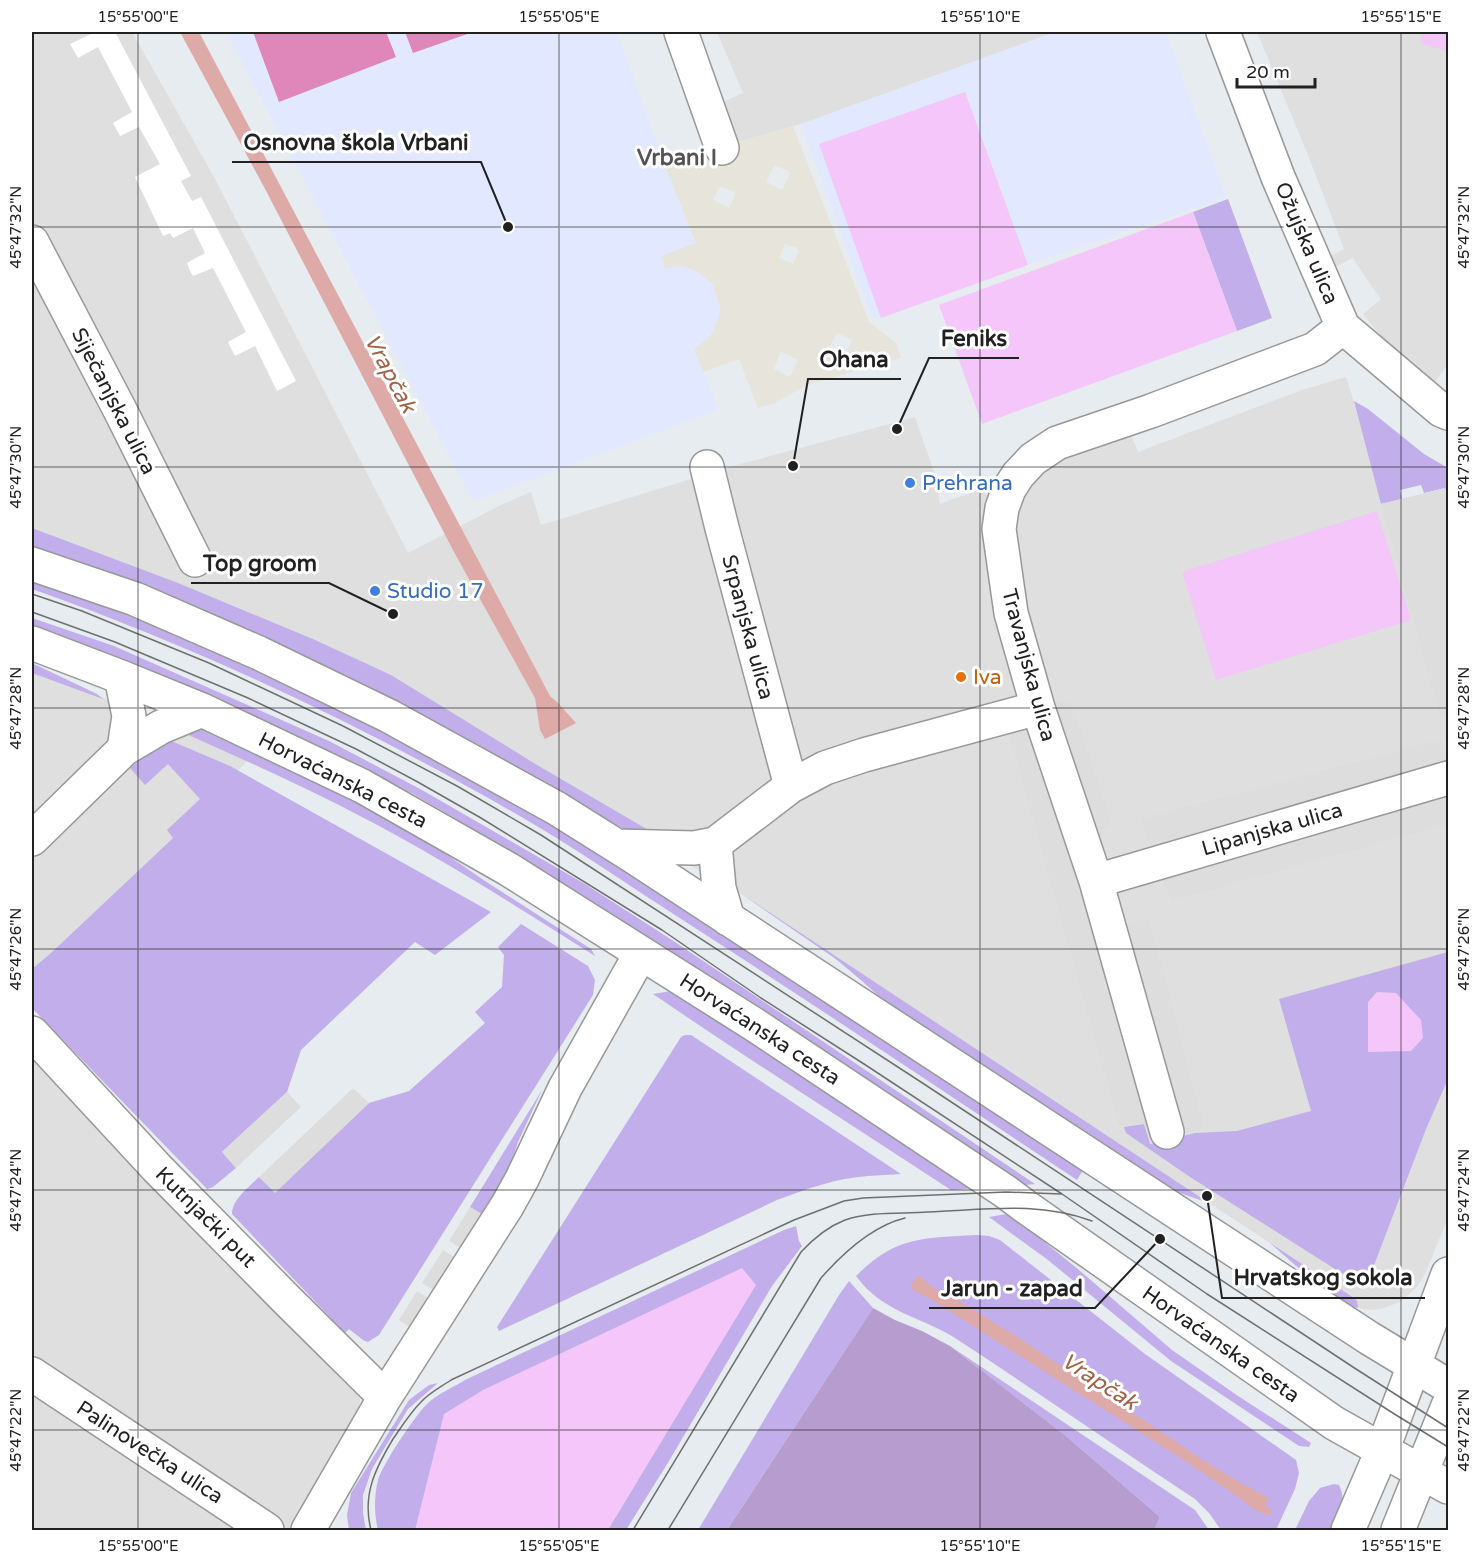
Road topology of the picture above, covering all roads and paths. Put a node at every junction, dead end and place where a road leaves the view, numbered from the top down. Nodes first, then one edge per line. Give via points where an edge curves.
1 (681, 32) edge
2 (1223, 32) edge
3 (722, 148) dead end
4 (32, 242) edge
5 (1343, 327) junction
6 (1449, 413) edge
7 (707, 467) dead end
8 (195, 560) dead end
9 (32, 564) edge
10 (32, 643) edge
11 (121, 676) junction
12 (1038, 708) junction
13 (202, 710) junction
14 (124, 749) junction
15 (1449, 778) edge
16 (791, 786) junction
17 (32, 839) edge
18 (715, 844) junction
19 (617, 846) junction
20 (1096, 881) junction
21 (728, 919) junction
22 (641, 953) junction
23 (32, 1033) edge
24 (1167, 1132) dead end
25 (1449, 1274) edge
26 (1414, 1366) junction
27 (32, 1374) edge
28 (1449, 1386) edge
29 (385, 1397) junction
30 (1449, 1406) edge
31 (1382, 1451) junction
32 (1435, 1480) edge
33 (267, 1530) edge
34 (308, 1530) edge
35 (1348, 1530) edge
36 (1398, 1530) edge

1 - 3 street
2 - 5 street, Ožujska ulica via 1278,177
4 - 8 street, Siječanjska ulica
5 - 6 street, Ožujska ulica
5 - 12 street, Travanjska ulica via 1315,349 1056,443 1018,475 1002,508 999,529 1011,613
7 - 16 street, Srpanjska ulica
9 - 19 street via 135,599 259,653 389,716
10 - 11 street, Horvaćanska cesta
11 - 13 street, Horvaćanska cesta
11 - 14 street via 129,716
12 - 16 street via 864,755 825,768
12 - 20 street, Travanjska ulica
13 - 14 street via 161,727
13 - 22 street, Horvaćanska cesta via 362,786 508,869
14 - 17 street
15 - 20 street, Lipanjska ulica
16 - 18 street
18 - 19 street via 694,848
18 - 21 street via 719,888
19 - 21 street
20 - 24 street, Travanjska ulica
21 - 26 street
22 - 29 street via 565,1088 507,1206
22 - 31 street, Horvaćanska cesta via 755,1024 1006,1192 1334,1423
23 - 29 street, Kutnjački put via 156,1168
25 - 26 street
26 - 28 street
26 - 31 street
27 - 33 street, Palinovečka ulica
29 - 34 street
30 - 32 street
31 - 32 street, Horvaćanska cesta
31 - 35 street
32 - 36 street

